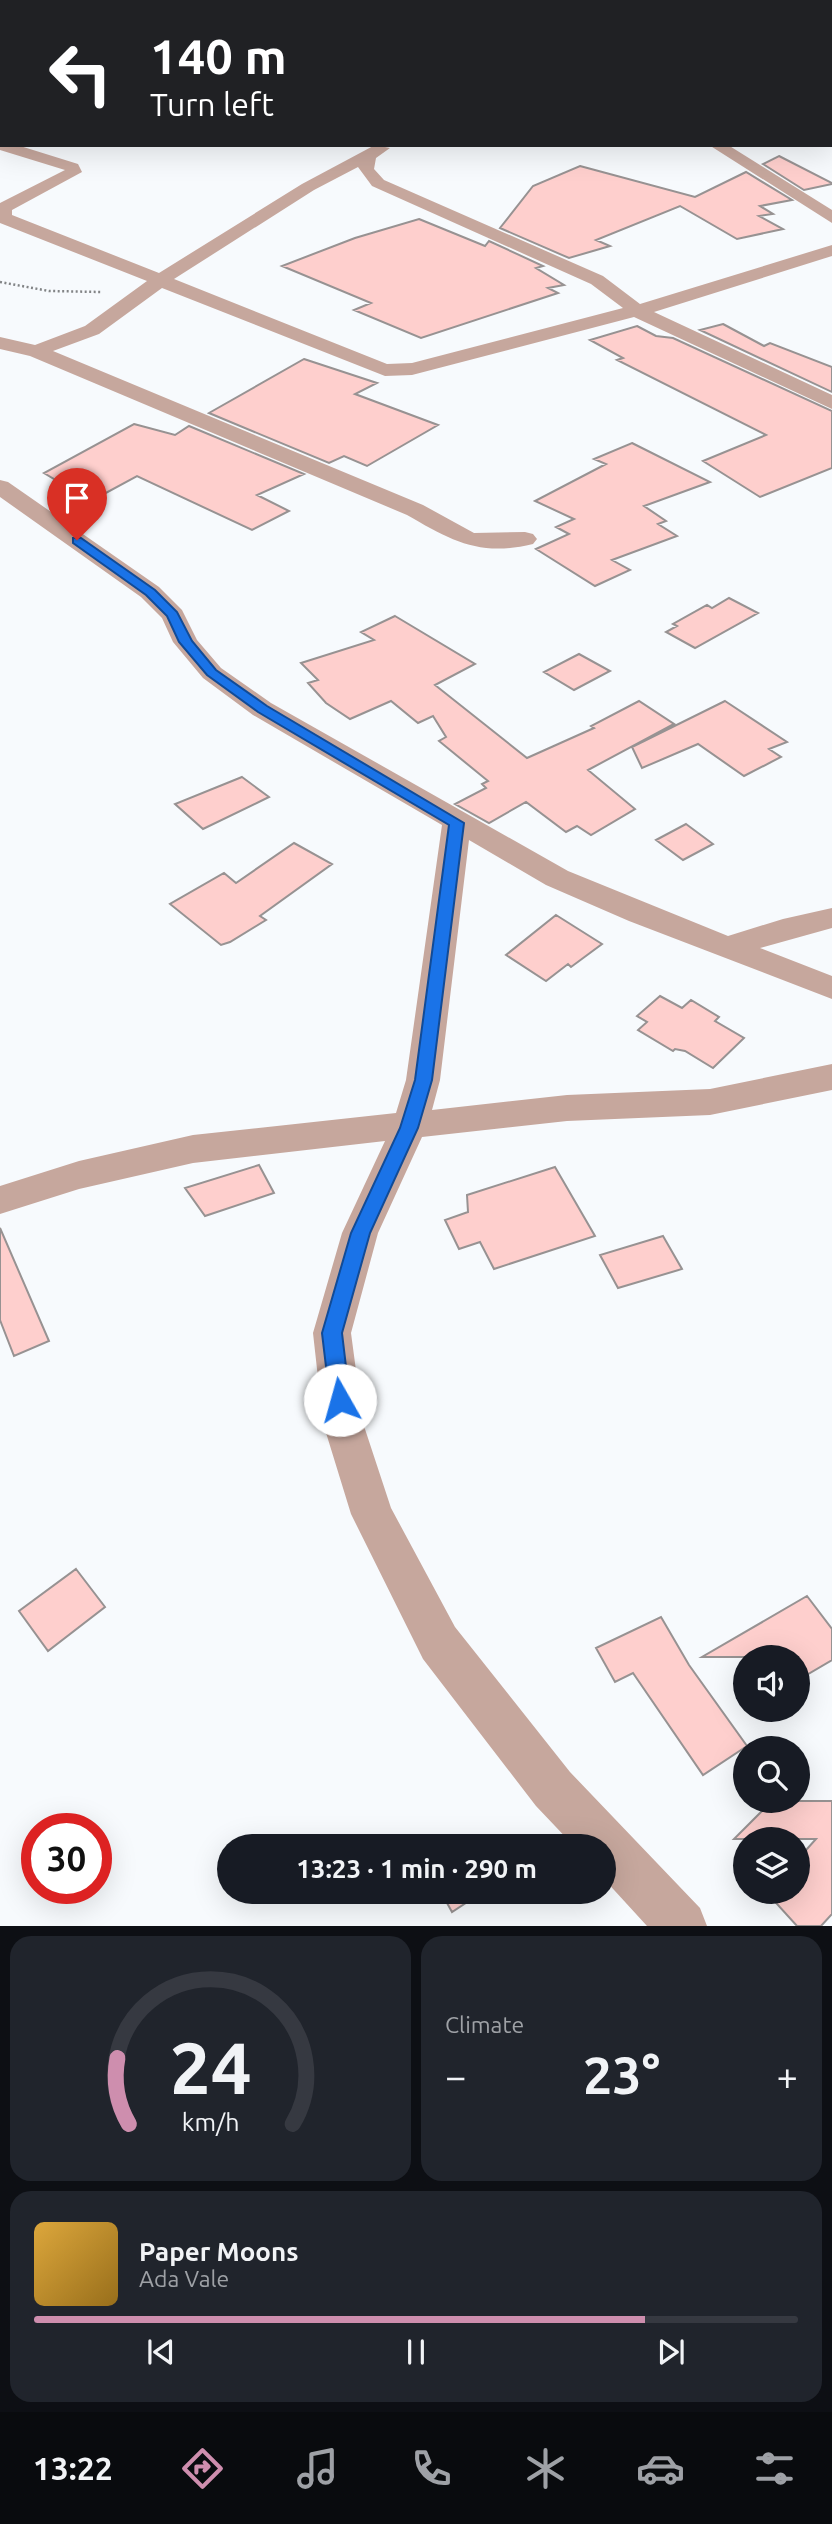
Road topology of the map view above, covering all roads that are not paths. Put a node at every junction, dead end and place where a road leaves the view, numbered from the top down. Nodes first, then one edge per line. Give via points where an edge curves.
1 (7, 147) edge
2 (382, 147) edge
3 (719, 147) edge
4 (368, 155) junction
5 (332, 174) junction
6 (368, 176) junction
7 (832, 218) edge
8 (827, 254) edge
9 (159, 281) junction
10 (183, 290) junction
11 (141, 293) junction
12 (637, 311) junction
13 (0, 343) edge
14 (36, 351) junction
15 (832, 403) edge
16 (0, 487) edge
17 (0, 505) edge
18 (37, 515) junction
19 (525, 539) dead end
20 (457, 823) junction
21 (832, 918) edge
22 (730, 947) junction
23 (832, 988) edge
24 (832, 1077) edge
25 (409, 1128) junction
26 (0, 1200) edge
27 (682, 1926) edge

1 - 9 street via 61,162 74,172 4,207 6,219
2 - 4 street
3 - 7 street
4 - 5 street
4 - 6 street via 364,163
5 - 6 street
5 - 9 street
6 - 12 street via 597,280
8 - 12 street
9 - 10 street
9 - 11 street
10 - 11 street
10 - 12 street via 370,365 399,371
11 - 14 street via 92,330
12 - 15 street
13 - 14 street
14 - 19 street via 415,510 465,540 481,544
16 - 18 street
17 - 18 street
18 - 20 street via 150,592 173,615 186,642 212,673 262,709
20 - 22 street via 557,878
20 - 25 street via 423,1080
21 - 22 street
22 - 23 street
24 - 25 street via 710,1102 567,1108
25 - 26 street via 193,1149 79,1175
25 - 27 street via 360,1233 332,1333 343,1423 372,1514 439,1643 553,1788

